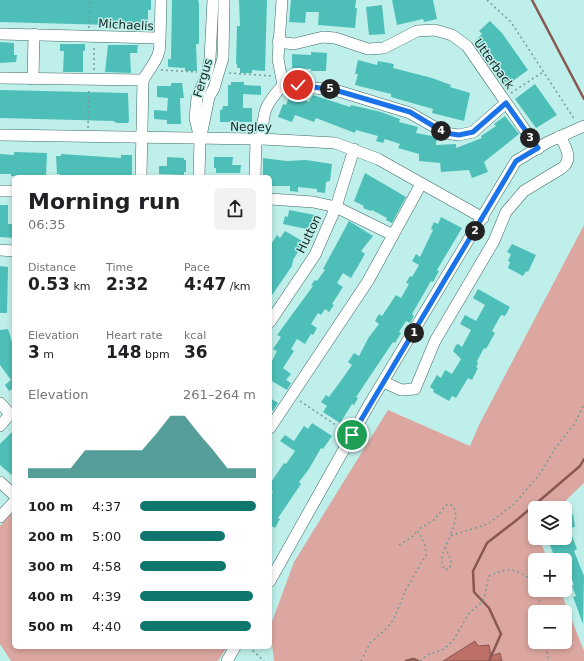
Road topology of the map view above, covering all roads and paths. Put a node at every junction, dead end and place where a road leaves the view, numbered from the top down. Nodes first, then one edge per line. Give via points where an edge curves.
1 (90, 0) edge
2 (161, 0) edge
3 (213, 0) edge
4 (224, 0) edge
5 (282, 0) edge
6 (487, 0) edge
7 (0, 34) edge
8 (34, 34) junction
9 (91, 36) junction
10 (160, 40) junction
11 (278, 42) junction
12 (544, 72) junction
13 (0, 78) edge
14 (33, 79) junction
15 (91, 80) junction
16 (143, 80) junction
17 (283, 85) junction
18 (505, 101) junction
19 (581, 128) edge
20 (0, 135) edge
21 (560, 136) junction
22 (88, 137) junction
23 (141, 138) junction
24 (200, 139) junction
25 (259, 139) junction
26 (538, 148) junction
27 (354, 149) junction
28 (142, 175) edge
29 (199, 175) edge
30 (255, 175) edge
31 (422, 184) junction
32 (0, 190) edge
33 (12, 191) edge
34 (272, 199) edge
35 (336, 207) junction
36 (483, 218) junction
37 (393, 235) junction
38 (0, 250) edge
39 (12, 251) edge
40 (272, 319) edge
41 (384, 382) junction
42 (292, 395) junction
43 (0, 403) edge
44 (584, 404) edge
45 (272, 425) edge
46 (0, 426) edge
47 (352, 435) junction
48 (0, 482) edge
49 (12, 493) edge
50 (12, 504) edge
51 (0, 517) edge
52 (418, 530) junction
53 (450, 536) junction
54 (399, 545) dead end
55 (445, 547) junction
56 (272, 577) edge
57 (528, 578) edge
58 (235, 649) edge
59 (251, 649) edge
60 (546, 649) edge
61 (226, 661) edge
62 (264, 661) edge
63 (361, 661) edge
64 (420, 661) edge
65 (550, 661) edge

1 - 9 path
2 - 10 street
3 - 24 street, Fergus via 210,59 195,111
4 - 24 street, Fergus via 223,58 209,97
5 - 11 street
6 - 12 path via 511,22
7 - 8 street, Michaelis
8 - 9 street, Michaelis
8 - 14 street
9 - 10 street, Michaelis
9 - 15 path
10 - 16 street, Michaelis via 158,56
11 - 17 street
11 - 18 street, Utterback via 294,44 329,37 368,49 384,48 417,31 435,30 452,35 467,46
12 - 18 path
12 - 19 path
13 - 14 street
14 - 15 street
15 - 16 street
15 - 22 path
16 - 23 street
17 - 18 street, Utterback via 335,90 410,112 445,133 459,135 473,132
17 - 25 street via 266,106
18 - 26 street, Utterback
19 - 21 street
20 - 22 street, Negley
21 - 26 street
21 - 41 street via 568,155 567,163 524,191 506,212 494,241 435,341 415,389 401,390
22 - 23 street, Negley
23 - 24 street, Negley
23 - 28 street
24 - 25 street, Negley
24 - 29 street, Fergus
25 - 27 street, Negley via 335,143
25 - 30 street
26 - 36 street via 516,161
27 - 31 street, Negley via 378,159
27 - 35 street, Hutton
31 - 36 street, Negley
31 - 37 street
32 - 33 street
34 - 35 street via 313,202
35 - 37 street
35 - 40 street, Hutton via 315,255
36 - 41 street
37 - 42 street via 368,281
38 - 39 street
41 - 47 street
42 - 45 street
42 - 47 path
43 - 46 street via 10,414
44 - 53 path via 575,423 554,450 540,474 514,504 488,524
47 - 56 street
48 - 49 street
50 - 51 street
52 - 53 path via 434,520 443,506 452,505 456,516
52 - 54 path
52 - 63 path via 425,545 426,555 405,590 394,619 370,643
53 - 55 path
55 - 55 path via 451,560 450,568 444,570 442,560
57 - 64 path via 516,571 504,569 489,576 484,598 469,613 454,641
58 - 61 street
59 - 62 path
60 - 65 path

